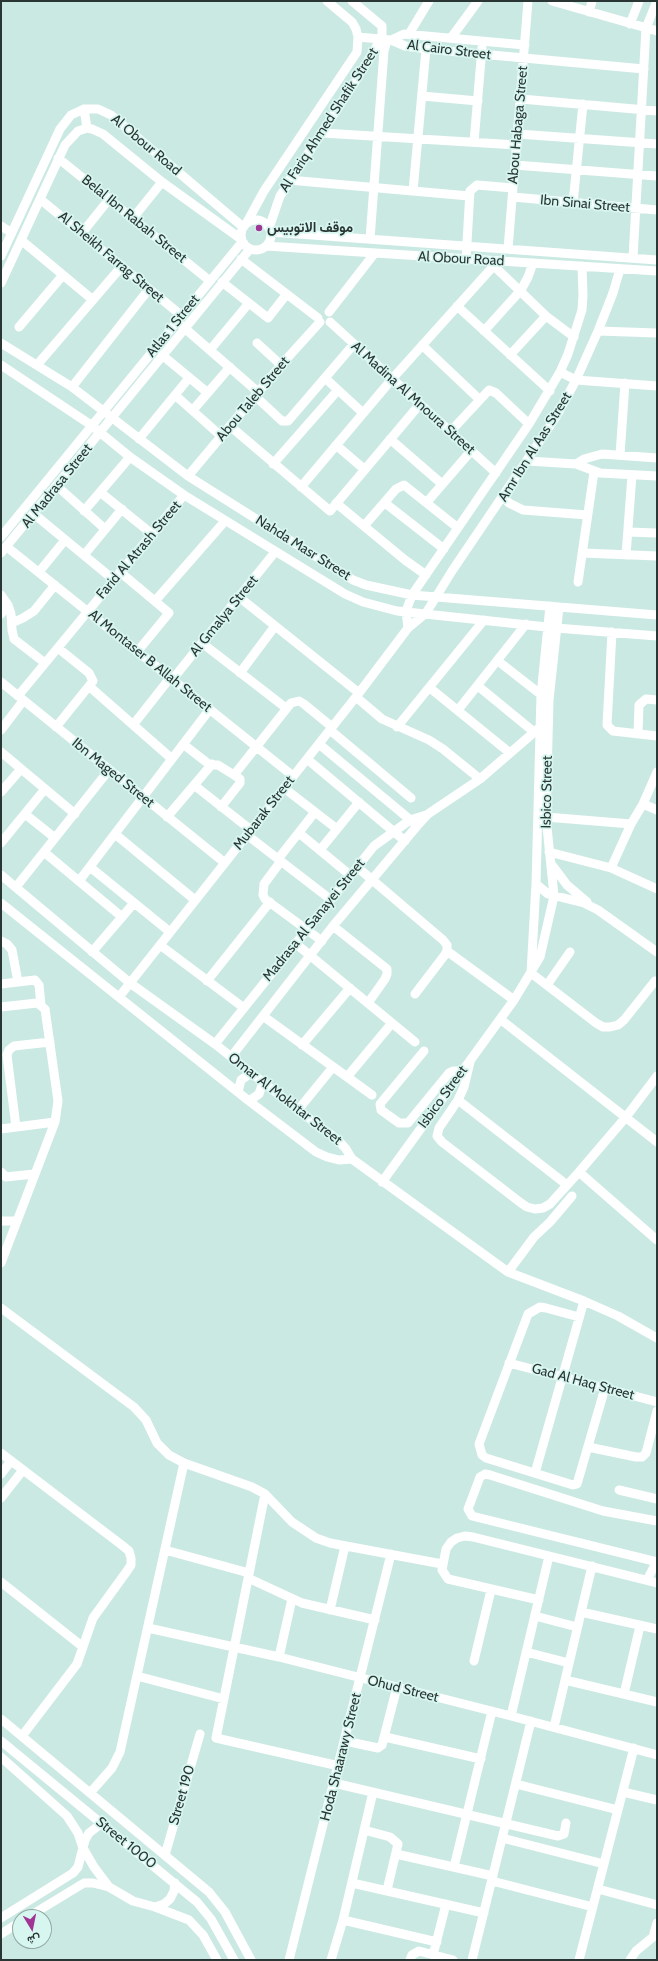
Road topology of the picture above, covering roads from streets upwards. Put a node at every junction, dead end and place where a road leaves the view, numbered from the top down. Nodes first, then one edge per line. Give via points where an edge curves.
1 (327, 1) edge
2 (429, 1) edge
3 (478, 1) edge
4 (528, 1) edge
5 (552, 1) edge
6 (592, 1) edge
7 (639, 1) edge
8 (657, 1) edge
9 (355, 2) edge
10 (589, 12) junction
11 (630, 24) junction
12 (646, 28) junction
13 (657, 31) edge
14 (409, 34) junction
15 (358, 37) junction
16 (451, 38) junction
17 (386, 40) junction
18 (482, 41) junction
19 (525, 45) junction
20 (426, 49) junction
21 (481, 54) junction
22 (524, 58) junction
23 (644, 69) junction
24 (422, 96) junction
25 (520, 99) junction
26 (478, 101) junction
27 (583, 104) junction
28 (84, 109) junction
29 (642, 109) junction
30 (657, 111) edge
31 (87, 128) junction
32 (323, 133) junction
33 (518, 134) junction
34 (378, 136) junction
35 (418, 139) junction
36 (580, 139) junction
37 (474, 142) junction
38 (640, 143) junction
39 (657, 144) edge
40 (517, 145) junction
41 (58, 158) junction
42 (515, 165) junction
43 (576, 170) junction
44 (638, 175) junction
45 (657, 176) edge
46 (289, 180) junction
47 (162, 182) junction
48 (374, 188) junction
49 (513, 188) junction
50 (413, 191) junction
51 (469, 196) junction
52 (513, 197) junction
53 (110, 198) junction
54 (40, 199) junction
55 (573, 203) junction
56 (636, 208) junction
57 (657, 210) edge
58 (133, 218) junction
59 (244, 225) junction
60 (1, 226) edge
61 (270, 230) junction
62 (12, 233) junction
63 (82, 233) junction
64 (370, 239) junction
65 (21, 240) junction
66 (242, 240) junction
67 (266, 246) junction
68 (467, 246) junction
69 (250, 249) junction
70 (508, 249) junction
71 (374, 254) junction
72 (1, 256) edge
73 (633, 258) junction
74 (242, 259) junction
75 (466, 259) junction
76 (657, 260) edge
77 (496, 263) junction
78 (533, 263) junction
79 (122, 266) junction
80 (582, 266) junction
81 (620, 269) junction
82 (657, 271) edge
83 (63, 275) junction
84 (210, 281) junction
85 (222, 282) junction
86 (1, 283) edge
87 (150, 289) junction
88 (521, 290) junction
89 (286, 295) junction
90 (93, 300) junction
91 (249, 303) junction
92 (457, 306) junction
93 (329, 312) junction
94 (546, 316) junction
95 (179, 319) junction
96 (319, 320) junction
97 (330, 322) junction
98 (19, 327) dead end
99 (184, 328) junction
100 (484, 331) junction
101 (598, 331) junction
102 (657, 333) edge
103 (574, 337) junction
104 (1, 343) edge
105 (257, 343) dead end
106 (354, 344) junction
107 (422, 345) junction
108 (210, 350) junction
109 (162, 355) junction
110 (510, 355) junction
111 (1, 365) edge
112 (37, 365) junction
113 (281, 366) junction
114 (230, 368) junction
115 (560, 372) junction
116 (189, 378) junction
117 (325, 378) junction
118 (392, 378) junction
119 (576, 380) junction
120 (626, 383) junction
121 (657, 386) edge
122 (72, 387) junction
123 (338, 390) junction
124 (550, 391) junction
125 (208, 393) junction
126 (257, 394) junction
127 (175, 395) junction
128 (479, 399) junction
129 (420, 404) junction
130 (193, 410) junction
131 (104, 411) junction
132 (363, 413) junction
133 (112, 417) junction
134 (529, 424) junction
135 (91, 425) junction
136 (230, 426) junction
137 (450, 432) junction
138 (100, 433) junction
139 (221, 436) junction
140 (139, 438) junction
141 (390, 439) junction
142 (336, 445) junction
143 (471, 451) junction
144 (620, 455) junction
145 (130, 457) junction
146 (657, 458) edge
147 (528, 461) junction
148 (273, 464) junction
149 (576, 464) junction
150 (364, 469) junction
151 (594, 472) junction
152 (496, 473) junction
153 (632, 475) junction
154 (188, 476) junction
155 (657, 476) edge
156 (442, 484) junction
157 (57, 486) junction
158 (301, 487) junction
159 (100, 492) junction
160 (184, 495) junction
161 (503, 497) junction
162 (336, 502) junction
163 (427, 502) junction
164 (385, 503) junction
165 (122, 509) junction
166 (84, 511) junction
167 (34, 514) junction
168 (587, 515) junction
169 (225, 521) junction
170 (364, 526) junction
171 (458, 528) junction
172 (105, 529) junction
173 (628, 532) junction
174 (657, 533) edge
175 (152, 534) junction
176 (1, 537) edge
177 (65, 540) junction
178 (444, 549) junction
179 (4, 550) edge
180 (275, 552) junction
181 (582, 553) junction
182 (84, 555) junction
183 (626, 555) junction
184 (657, 556) edge
185 (39, 572) junction
186 (120, 572) junction
187 (426, 575) junction
188 (114, 580) junction
189 (578, 582) dead end
190 (55, 585) junction
191 (412, 595) junction
192 (1, 596) edge
193 (239, 597) junction
194 (436, 597) junction
195 (155, 601) junction
196 (8, 605) junction
197 (554, 607) junction
198 (406, 611) junction
199 (88, 612) junction
200 (426, 613) junction
201 (1, 614) edge
202 (657, 615) edge
203 (484, 620) junction
204 (12, 623) junction
205 (526, 624) junction
206 (276, 626) junction
207 (552, 627) junction
208 (408, 628) junction
209 (612, 632) junction
210 (657, 636) edge
211 (202, 643) junction
212 (58, 648) junction
213 (137, 652) junction
214 (498, 661) junction
215 (45, 663) junction
216 (240, 673) junction
217 (171, 679) junction
218 (1, 682) edge
219 (478, 686) junction
220 (90, 687) junction
221 (430, 688) junction
222 (358, 695) junction
223 (545, 697) junction
224 (21, 699) junction
225 (657, 700) edge
226 (286, 708) junction
227 (210, 709) junction
228 (458, 710) junction
229 (133, 725) junction
230 (56, 727) junction
231 (397, 727) junction
232 (331, 729) junction
233 (1, 730) edge
234 (537, 730) junction
235 (638, 733) junction
236 (657, 736) edge
237 (183, 744) junction
238 (319, 744) junction
239 (256, 747) junction
240 (1, 752) edge
241 (510, 753) junction
242 (172, 759) junction
243 (307, 759) junction
244 (212, 764) junction
245 (21, 769) junction
246 (109, 770) junction
247 (657, 772) edge
248 (234, 775) junction
249 (293, 776) junction
250 (480, 779) junction
251 (194, 785) junction
252 (284, 788) junction
253 (45, 789) junction
254 (1, 792) edge
255 (143, 797) junction
256 (411, 798) dead end
257 (359, 802) junction
258 (643, 804) junction
259 (221, 807) junction
260 (657, 810) edge
261 (315, 812) junction
262 (25, 814) junction
263 (75, 814) junction
264 (167, 817) junction
265 (546, 817) junction
266 (413, 823) junction
267 (631, 824) junction
268 (337, 829) junction
269 (5, 830) edge
270 (394, 831) junction
271 (299, 832) junction
272 (249, 833) junction
273 (115, 834) junction
274 (55, 838) junction
275 (404, 840) junction
276 (1, 842) edge
277 (320, 850) junction
278 (44, 852) junction
279 (549, 852) junction
280 (280, 860) junction
281 (225, 863) junction
282 (551, 863) junction
283 (90, 866) junction
284 (357, 867) junction
285 (611, 868) junction
286 (1, 875) edge
287 (350, 875) junction
288 (372, 880) junction
289 (79, 881) junction
290 (536, 884) junction
291 (16, 887) junction
292 (657, 890) edge
293 (554, 896) junction
294 (330, 899) junction
295 (195, 900) junction
296 (270, 902) junction
297 (1, 903) edge
298 (134, 903) junction
299 (598, 910) junction
300 (122, 917) junction
301 (334, 926) junction
302 (306, 929) junction
303 (170, 932) junction
304 (1, 941) edge
305 (322, 941) junction
306 (295, 943) junction
307 (160, 945) junction
308 (447, 951) junction
309 (92, 952) junction
310 (570, 952) dead end
311 (657, 952) edge
312 (311, 955) junction
313 (531, 973) junction
314 (208, 981) junction
315 (655, 981) dead end
316 (18, 982) junction
317 (130, 983) junction
318 (1, 984) edge
319 (547, 985) junction
320 (350, 988) junction
321 (415, 994) dead end
322 (119, 997) junction
323 (514, 1000) junction
324 (368, 1003) junction
325 (41, 1005) junction
326 (1, 1008) edge
327 (244, 1008) junction
328 (263, 1016) junction
329 (500, 1019) junction
330 (392, 1023) junction
331 (50, 1042) junction
332 (416, 1042) dead end
333 (215, 1044) junction
334 (302, 1045) junction
335 (424, 1051) dead end
336 (231, 1057) junction
337 (470, 1060) junction
338 (333, 1066) junction
339 (462, 1071) junction
340 (251, 1073) junction
341 (657, 1076) edge
342 (347, 1077) junction
343 (263, 1082) junction
344 (6, 1086) edge
345 (238, 1092) junction
346 (372, 1095) dead end
347 (458, 1100) junction
348 (249, 1101) junction
349 (298, 1110) junction
350 (626, 1117) junction
351 (55, 1122) junction
352 (16, 1127) junction
353 (1, 1129) edge
354 (657, 1142) edge
355 (352, 1160) junction
356 (1, 1172) edge
357 (579, 1172) junction
358 (34, 1174) junction
359 (382, 1182) junction
360 (567, 1185) junction
361 (572, 1196) dead end
362 (1, 1221) edge
363 (16, 1222) junction
364 (657, 1240) edge
365 (1, 1263) edge
366 (508, 1272) junction
367 (584, 1301) junction
368 (1, 1308) edge
369 (579, 1317) junction
370 (657, 1338) edge
371 (509, 1363) junction
372 (562, 1377) junction
373 (605, 1388) junction
374 (657, 1402) edge
375 (657, 1411) edge
376 (588, 1447) junction
377 (1, 1453) edge
378 (11, 1461) junction
379 (184, 1463) junction
380 (23, 1470) junction
381 (535, 1473) junction
382 (1, 1474) edge
383 (619, 1490) dead end
384 (265, 1494) junction
385 (1, 1498) edge
386 (657, 1499) edge
387 (657, 1521) edge
388 (345, 1546) junction
389 (165, 1550) junction
390 (391, 1554) junction
391 (549, 1556) junction
392 (657, 1561) edge
393 (442, 1564) junction
394 (592, 1566) junction
395 (249, 1575) junction
396 (648, 1580) junction
397 (1, 1582) edge
398 (657, 1582) edge
399 (491, 1590) junction
400 (292, 1599) junction
401 (539, 1600) junction
402 (330, 1610) junction
403 (581, 1612) junction
404 (535, 1616) junction
405 (375, 1620) junction
406 (640, 1626) junction
407 (578, 1627) junction
408 (148, 1628) junction
409 (657, 1629) edge
410 (83, 1647) junction
411 (234, 1647) junction
412 (526, 1652) junction
413 (279, 1657) junction
414 (474, 1661) dead end
415 (569, 1662) junction
416 (137, 1676) junction
417 (360, 1678) junction
418 (565, 1680) junction
419 (397, 1687) junction
420 (624, 1694) junction
421 (224, 1699) junction
422 (657, 1702) edge
423 (492, 1711) junction
424 (511, 1716) junction
425 (1, 1719) edge
426 (531, 1721) junction
427 (554, 1727) junction
428 (200, 1734) dead end
429 (22, 1736) junction
430 (385, 1737) junction
431 (1, 1741) edge
432 (345, 1741) junction
433 (634, 1748) junction
434 (657, 1755) edge
435 (1, 1757) edge
436 (480, 1759) junction
437 (339, 1766) junction
438 (334, 1784) junction
439 (516, 1784) junction
440 (372, 1792) junction
441 (623, 1792) junction
442 (90, 1793) junction
443 (657, 1800) edge
444 (618, 1810) junction
445 (467, 1814) junction
446 (102, 1823) junction
447 (506, 1823) junction
448 (566, 1823) dead end
449 (364, 1830) junction
450 (502, 1838) junction
451 (83, 1848) junction
452 (396, 1854) junction
453 (165, 1855) junction
454 (604, 1864) junction
455 (454, 1867) junction
456 (492, 1879) junction
457 (175, 1883) junction
458 (352, 1883) junction
459 (109, 1887) junction
460 (598, 1889) junction
461 (386, 1890) junction
462 (446, 1904) junction
463 (657, 1905) edge
464 (156, 1907) junction
465 (593, 1907) junction
466 (41, 1909) edge
467 (484, 1913) junction
468 (1, 1918) edge
469 (343, 1920) junction
470 (657, 1923) edge
471 (12, 1927) edge
472 (1, 1934) edge
473 (437, 1942) junction
474 (433, 1955) junction
475 (217, 1960) edge
476 (234, 1960) edge
477 (251, 1960) edge
478 (289, 1960) edge
479 (331, 1960) edge
480 (410, 1960) edge
481 (453, 1960) edge
482 (472, 1960) edge
483 (579, 1960) edge
484 (630, 1960) edge

1 - 15 street, Al Fariq Ahmed Shafik Street via 352,22
2 - 14 street
3 - 16 street
4 - 19 street, Abou Habaga Street
5 - 10 street
6 - 10 street
7 - 11 street
8 - 12 street
9 - 17 street, Al Fariq Ahmed Shafik Street via 382,26
10 - 11 street
11 - 12 street
12 - 13 street
12 - 23 street
14 - 16 street, Al Cairo Street
14 - 17 street, Al Cairo Street
15 - 17 street
15 - 59 street, Al Fariq Ahmed Shafik Street via 353,60 264,191
16 - 18 street, Al Cairo Street
17 - 20 street, Al Cairo Street
17 - 32 street, Al Fariq Ahmed Shafik Street
17 - 34 street
18 - 19 street, Al Cairo Street
18 - 21 street
19 - 22 street, Abou Habaga Street
20 - 21 street, Al Cairo Street
20 - 24 street
21 - 22 street, Al Cairo Street
21 - 26 street
22 - 23 street, Al Cairo Street
22 - 25 street, Abou Habaga Street
23 - 29 street
24 - 26 street
24 - 35 street
25 - 27 street
25 - 33 street, Abou Habaga Street
26 - 37 street
27 - 29 street
27 - 36 street
28 - 31 street
28 - 59 street, Al Obour Road via 98,109 111,115
28 - 62 street via 71,115 60,129
29 - 30 street
29 - 38 street
31 - 41 street via 71,136
31 - 47 street, Al Obour Road via 103,134
32 - 34 street
32 - 46 street, Al Fariq Ahmed Shafik Street
33 - 36 street
33 - 40 street, Abou Habaga Street
34 - 35 street
34 - 48 street
35 - 37 street
35 - 50 street
36 - 38 street
36 - 43 street
37 - 40 street
38 - 39 street
38 - 44 street
40 - 42 street, Abou Habaga Street
41 - 53 street, Belal Ibn Rabah Street
41 - 54 street
42 - 43 street
42 - 49 street, Abou Habaga Street
43 - 44 street
43 - 55 street
44 - 45 street
44 - 56 street
46 - 48 street
46 - 61 street, Al Fariq Ahmed Shafik Street via 278,201
47 - 58 street
47 - 66 street, Al Obour Road
48 - 50 street
48 - 64 street
49 - 51 street via 477,185 470,191
49 - 52 street, Abou Habaga Street
50 - 51 street
51 - 68 street
52 - 55 street, Ibn Sinai Street
52 - 70 street, Abou Habaga Street
53 - 58 street, Belal Ibn Rabah Street
53 - 63 street
54 - 63 street, Al Sheikh Farrag Street
54 - 65 street
55 - 56 street, Ibn Sinai Street
56 - 57 street, Ibn Sinai Street
56 - 73 street
58 - 84 street, Belal Ibn Rabah Street
59 - 61 street via 259,220
59 - 66 street
60 - 62 street
61 - 64 street, Al Obour Road
61 - 67 street via 270,242
62 - 72 street
63 - 79 street, Al Sheikh Farrag Street
64 - 68 street, Al Obour Road
65 - 83 street
65 - 86 street
66 - 69 street
66 - 84 street, Atlas 1 Street
67 - 69 street via 260,250
67 - 71 street, Al Obour Road
68 - 70 street, Al Obour Road
68 - 75 street
69 - 74 street, Atlas 1 Street
70 - 73 street, Al Obour Road
71 - 75 street, Al Obour Road
71 - 93 street
73 - 76 street, Al Obour Road
74 - 85 street, Atlas 1 Street
74 - 89 street
75 - 77 street, Al Obour Road
77 - 78 street, Al Obour Road
77 - 88 street
77 - 92 street
78 - 80 street, Al Obour Road
78 - 88 street
79 - 87 street, Al Sheikh Farrag Street
79 - 90 street
80 - 81 street, Al Obour Road
80 - 103 street, Amr Ibn Al Aas Street via 582,303
81 - 82 street, Al Obour Road
81 - 101 street, Amr Ibn Al Aas Street
83 - 90 street
83 - 98 street
84 - 95 street, Atlas 1 Street
85 - 91 street
85 - 99 street, Atlas 1 Street
87 - 95 street, Al Sheikh Farrag Street
87 - 122 street
88 - 94 street
88 - 100 street
89 - 91 street via 268,318
89 - 96 street
90 - 112 street
91 - 108 street
92 - 100 street
92 - 107 street
93 - 96 street via 320,312
93 - 97 street
94 - 103 street
94 - 110 street
95 - 99 street, Al Sheikh Farrag Street
95 - 131 street, Atlas 1 Street
96 - 97 street via 325,324
96 - 113 street, Abou Taleb Street
97 - 106 street, Al Madina Al Mnoura Street
99 - 108 street, Al Sheikh Farrag Street
99 - 109 street, Atlas 1 Street
100 - 110 street
101 - 102 street
101 - 119 street, Amr Ibn Al Aas Street
103 - 115 street, Amr Ibn Al Aas Street
104 - 112 street, Nahda Masr Street
105 - 113 street
106 - 117 street, Al Sheikh Farrag Street
106 - 118 street, Al Madina Al Mnoura Street
107 - 118 street
107 - 128 street
108 - 114 street, Al Sheikh Farrag Street
109 - 116 street
109 - 133 street, Atlas 1 Street
110 - 124 street
111 - 135 street, Nahda Masr Street
112 - 122 street, Nahda Masr Street
113 - 126 street, Abou Taleb Street
114 - 125 street
114 - 126 street, Al Sheikh Farrag Street
115 - 119 street
115 - 124 street, Amr Ibn Al Aas Street
116 - 125 street
116 - 127 street
117 - 123 street
117 - 126 street, Al Sheikh Farrag Street via 288,421 282,421
118 - 129 street, Al Madina Al Mnoura Street
118 - 132 street
119 - 120 street
119 - 147 street, Amr Ibn Al Aas Street
120 - 121 street
120 - 144 street
122 - 131 street, Nahda Masr Street
123 - 132 street
123 - 148 street
124 - 134 street, Amr Ibn Al Aas Street
125 - 130 street
126 - 136 street, Abou Taleb Street
127 - 130 street
127 - 140 street
128 - 134 street via 487,391 494,391
128 - 137 street
129 - 137 street, Al Madina Al Mnoura Street
129 - 141 street
130 - 139 street
131 - 133 street, Nahda Masr Street
131 - 135 street, Al Madrasa Street
132 - 142 street
133 - 138 street, Al Madrasa Street
133 - 140 street, Nahda Masr Street
134 - 152 street, Amr Ibn Al Aas Street
135 - 138 street, Nahda Masr Street
135 - 176 street, Al Madrasa Street
136 - 139 street, Abou Taleb Street
136 - 148 street
137 - 143 street, Al Madina Al Mnoura Street
138 - 145 street, Nahda Masr Street
138 - 157 street, Al Madrasa Street
139 - 154 street, Abou Taleb Street
140 - 154 street, Nahda Masr Street
141 - 150 street
141 - 156 street
142 - 150 street
142 - 158 street
143 - 152 street, Al Madina Al Mnoura Street
143 - 156 street
144 - 146 street
144 - 149 street via 593,456
145 - 159 street
145 - 160 street, Nahda Masr Street
147 - 149 street
147 - 161 street, Amr Ibn Al Aas Street
148 - 158 street
149 - 151 street
150 - 162 street
151 - 153 street
151 - 168 street
152 - 171 street, Amr Ibn Al Aas Street
153 - 155 street
153 - 173 street
154 - 191 street, Nahda Masr Street via 353,580
156 - 163 street
157 - 166 street
157 - 167 street, Al Madrasa Street
158 - 162 street via 330,511
159 - 165 street
159 - 166 street
160 - 169 street, Nahda Masr Street
160 - 175 street, Farid Al Atrash Street
161 - 168 street via 523,510
161 - 194 street, Amr Ibn Al Aas Street
162 - 170 street
163 - 164 street via 404,485
163 - 171 street
164 - 170 street
164 - 178 street
165 - 172 street
165 - 175 street
166 - 172 street
167 - 177 street
167 - 179 street, Al Madrasa Street
168 - 181 street
169 - 180 street, Nahda Masr Street
169 - 195 street
170 - 187 street
171 - 178 street, Amr Ibn Al Aas Street
172 - 182 street
173 - 174 street
173 - 183 street
175 - 186 street, Farid Al Atrash Street
177 - 182 street
177 - 185 street
178 - 187 street, Amr Ibn Al Aas Street
179 - 185 street, Al Montaser B Allah Street
180 - 193 street, Al Gmalya Street
180 - 198 street, Nahda Masr Street via 355,599 380,608
181 - 183 street
181 - 189 street
182 - 188 street
183 - 184 street
185 - 190 street, Al Montaser B Allah Street
186 - 188 street, Farid Al Atrash Street
186 - 195 street
187 - 191 street, Amr Ibn Al Aas Street
188 - 199 street, Farid Al Atrash Street
190 - 199 street, Al Montaser B Allah Street
190 - 204 street via 34,611
191 - 194 street, Nahda Masr Street
191 - 198 street, Amr Ibn Al Aas Street
192 - 196 street
193 - 206 street
193 - 211 street, Al Gmalya Street
194 - 197 street, Nahda Masr Street
194 - 200 street, Amr Ibn Al Aas Street
195 - 213 street via 169,613
196 - 201 street
196 - 204 street
197 - 202 street, Nahda Masr Street
197 - 207 street, Isbico Street
198 - 200 street, Nahda Masr Street
198 - 208 street
199 - 212 street, Farid Al Atrash Street
199 - 213 street, Al Montaser B Allah Street
200 - 203 street, Nahda Masr Street
200 - 208 street, Mubarak Street
203 - 205 street, Nahda Masr Street
203 - 221 street
204 - 215 street via 14,639
205 - 207 street, Nahda Masr Street
205 - 214 street
206 - 216 street
206 - 222 street
207 - 209 street, Nahda Masr Street
207 - 223 street, Isbico Street
208 - 222 street, Mubarak Street
209 - 210 street, Nahda Masr Street
209 - 235 street via 606,722 608,728 613,731
211 - 216 street
211 - 217 street, Al Gmalya Street
212 - 215 street, Farid Al Atrash Street
212 - 220 street via 91,675 93,681
213 - 217 street, Al Montaser B Allah Street
214 - 219 street
214 - 223 street
215 - 224 street, Farid Al Atrash Street
216 - 226 street
217 - 227 street, Al Montaser B Allah Street
217 - 229 street, Al Gmalya Street
218 - 224 street, Ibn Maged Street
219 - 228 street
219 - 234 street
220 - 229 street
220 - 230 street
221 - 228 street
221 - 231 street
222 - 231 street via 382,719
222 - 232 street, Mubarak Street
223 - 234 street, Isbico Street
223 - 265 street, Isbico Street
224 - 230 street, Ibn Maged Street
224 - 233 street, Farid Al Atrash Street
225 - 235 street via 646,699 639,705
226 - 232 street via 291,703 300,701
226 - 239 street
227 - 237 street
227 - 239 street, Al Montaser B Allah Street
228 - 241 street
229 - 242 street
230 - 246 street, Ibn Maged Street
231 - 250 street via 434,743
232 - 238 street, Mubarak Street
232 - 256 street
234 - 241 street, Madrasa Al Sanayei Street
234 - 290 street, Isbico Street
235 - 236 street
237 - 242 street
237 - 244 street
238 - 243 street, Mubarak Street
238 - 266 street
239 - 248 street
239 - 249 street, Al Montaser B Allah Street
240 - 245 street
241 - 250 street, Madrasa Al Sanayei Street
242 - 255 street
243 - 249 street, Mubarak Street
243 - 257 street
244 - 248 street
244 - 251 street
245 - 253 street
245 - 254 street
246 - 255 street, Ibn Maged Street
246 - 263 street
247 - 258 street
248 - 259 street via 240,779 240,783
249 - 252 street, Mubarak Street
250 - 266 street, Madrasa Al Sanayei Street
251 - 259 street
251 - 264 street
252 - 261 street
252 - 272 street, Mubarak Street
253 - 262 street
253 - 263 street
255 - 264 street, Ibn Maged Street
255 - 273 street
257 - 268 street
257 - 270 street
258 - 260 street
258 - 267 street
259 - 272 street
261 - 268 street
261 - 271 street
262 - 269 street
262 - 274 street
263 - 274 street
264 - 281 street, Ibn Maged Street
265 - 267 street
265 - 279 street, Isbico Street
266 - 270 street, Madrasa Al Sanayei Street
266 - 275 street, Madrasa Al Sanayei Street
267 - 285 street
268 - 277 street
269 - 276 street
270 - 275 street
270 - 284 street, Madrasa Al Sanayei Street via 374,846
271 - 277 street
271 - 280 street
272 - 280 street
272 - 281 street, Mubarak Street
273 - 283 street
273 - 295 street
274 - 278 street
275 - 288 street, Madrasa Al Sanayei Street
277 - 287 street
278 - 289 street
278 - 291 street
279 - 282 street, Isbico Street
279 - 285 street
280 - 294 street
280 - 296 street via 262,889
281 - 295 street, Mubarak Street
282 - 293 street, Isbico Street
282 - 299 street via 567,885
283 - 289 street
283 - 298 street
284 - 287 street, Madrasa Al Sanayei Street
284 - 288 street
285 - 292 street
286 - 291 street, Omar Al Mokhtar Street
287 - 294 street, Madrasa Al Sanayei Street
288 - 301 street, Madrasa Al Sanayei Street
288 - 308 street via 443,940 447,945
289 - 300 street
290 - 293 street via 543,892
290 - 313 street, Isbico Street
291 - 309 street, Omar Al Mokhtar Street
293 - 299 street
293 - 313 street, Isbico Street via 540,957
294 - 302 street, Madrasa Al Sanayei Street
295 - 303 street, Mubarak Street
296 - 302 street
296 - 314 street
297 - 322 street, Omar Al Mokhtar Street
298 - 300 street
298 - 303 street
299 - 311 street
300 - 309 street
301 - 305 street, Madrasa Al Sanayei Street
301 - 324 street via 387,969 385,979
302 - 305 street
302 - 306 street, Madrasa Al Sanayei Street
303 - 307 street, Mubarak Street
304 - 316 street via 12,950
305 - 312 street, Madrasa Al Sanayei Street
306 - 312 street
306 - 327 street, Madrasa Al Sanayei Street
307 - 314 street
307 - 317 street, Mubarak Street
308 - 321 street
308 - 323 street
309 - 317 street, Omar Al Mokhtar Street
310 - 319 street
312 - 320 street
312 - 328 street, Madrasa Al Sanayei Street
313 - 319 street
313 - 323 street, Isbico Street
314 - 327 street
315 - 319 street via 624,1020 610,1027 596,1023
316 - 318 street
316 - 325 street via 38,982
317 - 322 street, Mubarak Street
317 - 333 street, Omar Al Mokhtar Street
320 - 324 street
320 - 334 street
322 - 345 street, Omar Al Mokhtar Street
323 - 329 street, Isbico Street
324 - 330 street
325 - 326 street
325 - 331 street via 46,1014
327 - 333 street, Madrasa Al Sanayei Street
328 - 334 street
328 - 336 street, Madrasa Al Sanayei Street
329 - 337 street, Isbico Street
329 - 350 street
330 - 332 street
330 - 342 street
331 - 344 street via 14,1046 9,1050
331 - 351 street via 58,1101
333 - 336 street, Omar Al Mokhtar Street
334 - 338 street
335 - 339 street via 380,1104 381,1110 399,1123 405,1124 410,1121 449,1073
336 - 340 street, Omar Al Mokhtar Street
337 - 339 street, Isbico Street
337 - 347 street via 464,1087
338 - 342 street
338 - 349 street
339 - 359 street, Isbico Street
340 - 343 street, Omar Al Mokhtar Street
340 - 345 street via 241,1080
341 - 350 street
342 - 346 street
343 - 348 street via 259,1094
343 - 349 street, Omar Al Mokhtar Street
344 - 352 street
345 - 348 street, Omar Al Mokhtar Street
347 - 360 street
347 - 360 street via 437,1132 442,1142 527,1207 543,1208
348 - 355 street, Omar Al Mokhtar Street via 316,1152 339,1160
349 - 355 street, Omar Al Mokhtar Street via 338,1140
350 - 354 street
350 - 357 street
351 - 352 street
351 - 358 street
352 - 353 street
355 - 359 street
356 - 358 street via 6,1176
357 - 360 street
357 - 364 street
358 - 363 street
359 - 366 street
361 - 366 street via 534,1237
362 - 363 street
363 - 365 street
366 - 367 street
367 - 369 street
367 - 370 street
368 - 379 street via 134,1407 146,1420 157,1443 169,1455
369 - 371 street via 546,1308 533,1310 525,1320
369 - 372 street
371 - 372 street, Gad Al Haq Street
371 - 381 street via 479,1450 486,1458
372 - 373 street, Gad Al Haq Street
372 - 381 street
373 - 374 street, Gad Al Haq Street
373 - 376 street
375 - 376 street via 646,1452 642,1457
376 - 381 street via 577,1484
377 - 378 street
378 - 380 street
378 - 382 street
379 - 384 street
379 - 389 street
380 - 385 street
380 - 410 street via 123,1546 132,1558 128,1571 88,1627
383 - 386 street
384 - 388 street via 303,1531 330,1543
384 - 395 street
387 - 392 street via 603,1510 485,1474 480,1477 468,1509 472,1516
388 - 390 street
388 - 402 street
389 - 395 street
389 - 408 street
390 - 393 street
390 - 405 street, Hoda Shaarawy Street
391 - 393 street via 465,1536 450,1542
391 - 394 street
391 - 401 street
392 - 396 street
393 - 399 street via 444,1575 448,1579
394 - 396 street
394 - 403 street
395 - 400 street
395 - 411 street
396 - 398 street
397 - 410 street
399 - 401 street
399 - 414 street
400 - 402 street
400 - 413 street
401 - 404 street
402 - 405 street
403 - 406 street
403 - 407 street
404 - 407 street
404 - 412 street
405 - 417 street, Hoda Shaarawy Street
406 - 409 street
406 - 420 street
407 - 415 street
408 - 411 street, Ohud Street
408 - 416 street
410 - 429 street via 72,1671
411 - 413 street, Ohud Street
411 - 421 street
412 - 415 street
412 - 424 street
413 - 417 street, Ohud Street
415 - 418 street
416 - 421 street
416 - 442 street via 120,1752 112,1768
417 - 419 street, Ohud Street
417 - 432 street, Hoda Shaarawy Street
418 - 420 street
418 - 427 street
419 - 423 street, Ohud Street
419 - 430 street
420 - 422 street
421 - 437 street via 216,1738
423 - 424 street, Ohud Street
423 - 436 street
424 - 426 street, Ohud Street
425 - 429 street
426 - 427 street, Ohud Street
426 - 439 street
427 - 433 street, Ohud Street
428 - 453 street, Street 190
429 - 442 street
430 - 432 street via 378,1748
430 - 436 street
431 - 446 street, Street 1000
432 - 437 street, Hoda Shaarawy Street
433 - 434 street, Ohud Street
433 - 441 street
435 - 451 street, Street 1000 via 67,1816 78,1833
436 - 445 street
437 - 438 street, Hoda Shaarawy Street
438 - 440 street
438 - 478 street, Hoda Shaarawy Street
439 - 444 street
439 - 447 street
440 - 445 street
440 - 449 street
441 - 443 street
441 - 444 street
442 - 453 street
444 - 454 street
445 - 447 street
445 - 455 street
446 - 451 street via 89,1833
446 - 457 street, Street 1000
447 - 448 street via 560,1836 564,1834
447 - 450 street
449 - 452 street via 395,1839 398,1844
449 - 458 street
450 - 454 street
450 - 456 street
451 - 459 street, Street 1000
451 - 468 street via 78,1867 73,1873
452 - 455 street
452 - 461 street
453 - 477 street via 218,1902
454 - 460 street
455 - 456 street
456 - 465 street
456 - 467 street
457 - 464 street via 170,1899
457 - 476 street, Street 1000 via 204,1911
458 - 461 street
458 - 469 street
459 - 464 street, Street 1000 via 133,1901
459 - 466 street via 84,1883
460 - 463 street
460 - 465 street
461 - 462 street
462 - 467 street
462 - 473 street
464 - 475 street, Street 1000 via 182,1916 194,1924
465 - 483 street
467 - 482 street
469 - 473 street
469 - 479 street
470 - 484 street via 652,1937
471 - 472 street
473 - 474 street
474 - 480 street via 418,1952 412,1955
474 - 481 street

